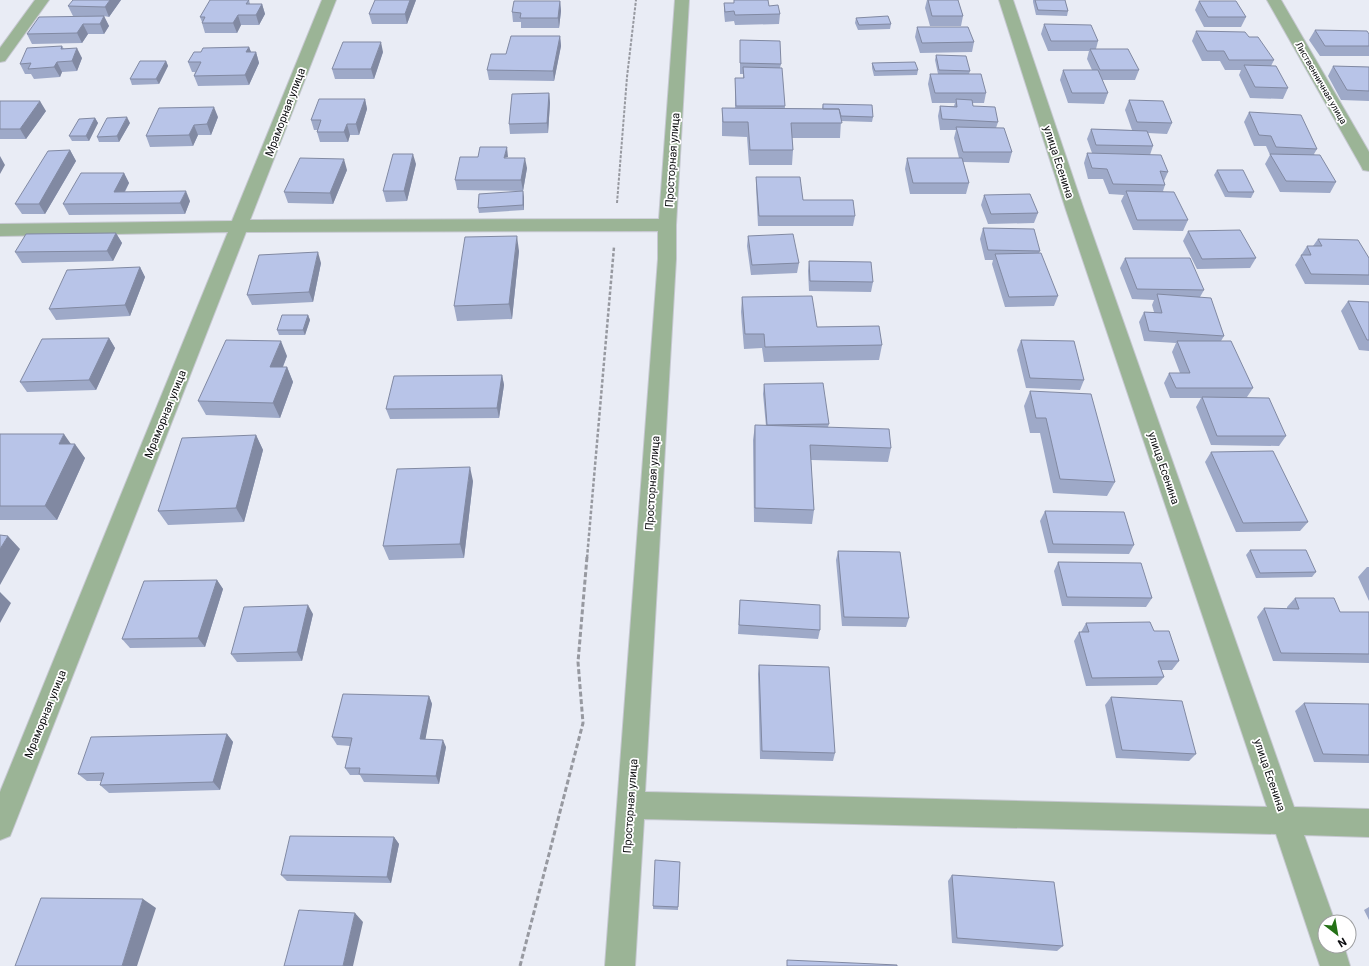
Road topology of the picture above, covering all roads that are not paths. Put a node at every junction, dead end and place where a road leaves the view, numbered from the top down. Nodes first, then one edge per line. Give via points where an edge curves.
1 (42, 0) edge
2 (329, 0) edge
3 (682, 0) edge
4 (1006, 0) edge
5 (1274, 0) edge
6 (0, 58) edge
7 (1369, 166) edge
8 (668, 225) junction
9 (240, 226) junction
10 (0, 230) edge
11 (630, 805) junction
12 (1285, 820) junction
13 (1369, 823) edge
14 (0, 826) edge
15 (1317, 914) edge
16 (1331, 954) edge
17 (620, 966) edge
18 (1335, 966) edge

1 - 6 street
2 - 9 street, Мраморная улица
3 - 8 street, Просторная улица
4 - 12 street, улица Есенина via 1075,210
5 - 7 street, Лиственничная улица
8 - 9 street
8 - 11 street, Просторная улица
9 - 10 street
9 - 14 street, Мраморная улица
11 - 12 street
11 - 17 street, Просторная улица
12 - 13 street
12 - 15 street, улица Есенина
16 - 18 street

